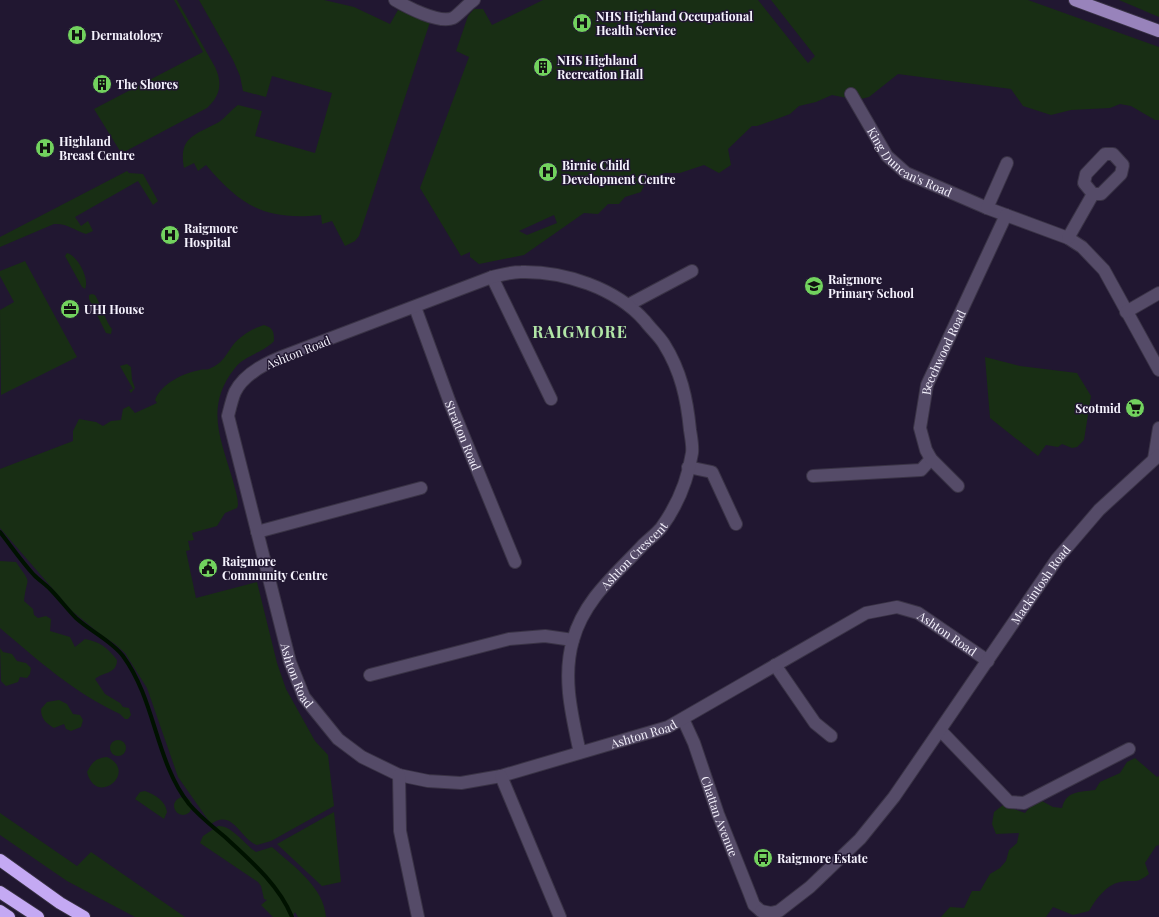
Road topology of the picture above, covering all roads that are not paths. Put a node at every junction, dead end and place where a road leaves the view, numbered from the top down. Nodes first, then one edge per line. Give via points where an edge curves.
1 (395, 0) edge
2 (474, 0) edge
3 (1076, 0) edge
4 (1159, 31) edge
5 (851, 94) dead end
6 (1007, 162) dead end
7 (1093, 194) dead end
8 (987, 208) junction
9 (1006, 215) junction
10 (1068, 238) junction
11 (692, 271) dead end
12 (492, 277) junction
13 (1159, 293) edge
14 (628, 305) junction
15 (415, 307) junction
16 (1126, 312) junction
17 (1159, 370) edge
18 (551, 399) dead end
19 (1159, 428) edge
20 (1156, 457) edge
21 (931, 459) junction
22 (688, 467) junction
23 (813, 476) dead end
24 (958, 486) dead end
25 (421, 488) dead end
26 (736, 524) dead end
27 (257, 532) junction
28 (515, 562) dead end
29 (573, 640) junction
30 (988, 661) junction
31 (775, 665) junction
32 (370, 674) dead end
33 (683, 719) junction
34 (941, 731) junction
35 (831, 736) dead end
36 (1129, 749) dead end
37 (580, 752) junction
38 (399, 775) junction
39 (501, 776) junction
40 (0, 860) edge
41 (0, 892) edge
42 (60, 903) junction
43 (0, 911) edge
44 (758, 914) edge
45 (9, 917) edge
46 (38, 917) edge
47 (84, 917) edge
48 (95, 917) edge
49 (418, 917) edge
50 (560, 917) edge

1 - 2 street via 440,20 453,18
3 - 4 main road
5 - 8 street, King Duncan's Road via 887,156 906,173
6 - 8 street
7 - 10 street
8 - 9 street, King Duncan's Road
9 - 10 street, King Duncan's Road
9 - 21 street, Beechwood Road via 927,385 920,428
10 - 16 street, King Duncan's Road via 1082,247 1104,270
11 - 14 street
12 - 14 street, Ashton Crescent via 520,272 545,273 608,292
12 - 15 street, Ashton Road
12 - 18 street
13 - 16 street
14 - 22 street, Ashton Crescent via 663,342 672,357 684,389 693,452
15 - 27 street, Ashton Road via 266,363 247,377 236,391 228,416
15 - 28 street, Stratton Road via 450,403
16 - 17 street, King Duncan's Road
19 - 20 street
20 - 30 street, Mackintosh Road via 1089,521 1057,559
21 - 23 street via 921,470
21 - 24 street, Beechwood Road
22 - 26 street via 712,472
22 - 29 street, Ashton Crescent via 682,491 660,528 604,584 586,610
25 - 27 street
27 - 38 street, Ashton Road via 290,662 304,697 338,739 362,757
29 - 32 street via 545,636 509,639
29 - 37 street, Ashton Crescent via 568,681
30 - 31 street, Ashton Road via 918,613 897,607 866,613
30 - 34 street, Mackintosh Road
31 - 33 street, Ashton Road
31 - 35 street via 815,723
33 - 37 street, Ashton Road via 668,727
33 - 44 street, Chattan Avenue
34 - 36 street via 1009,802 1024,802
34 - 44 street, Mackintosh Road via 860,839 810,887 788,904 778,911
37 - 39 street, Ashton Road
38 - 39 street, Ashton Road via 428,781 461,783
38 - 49 street via 400,831
39 - 50 street
40 - 42 highway
41 - 46 highway
42 - 47 highway
42 - 48 highway
43 - 45 highway

